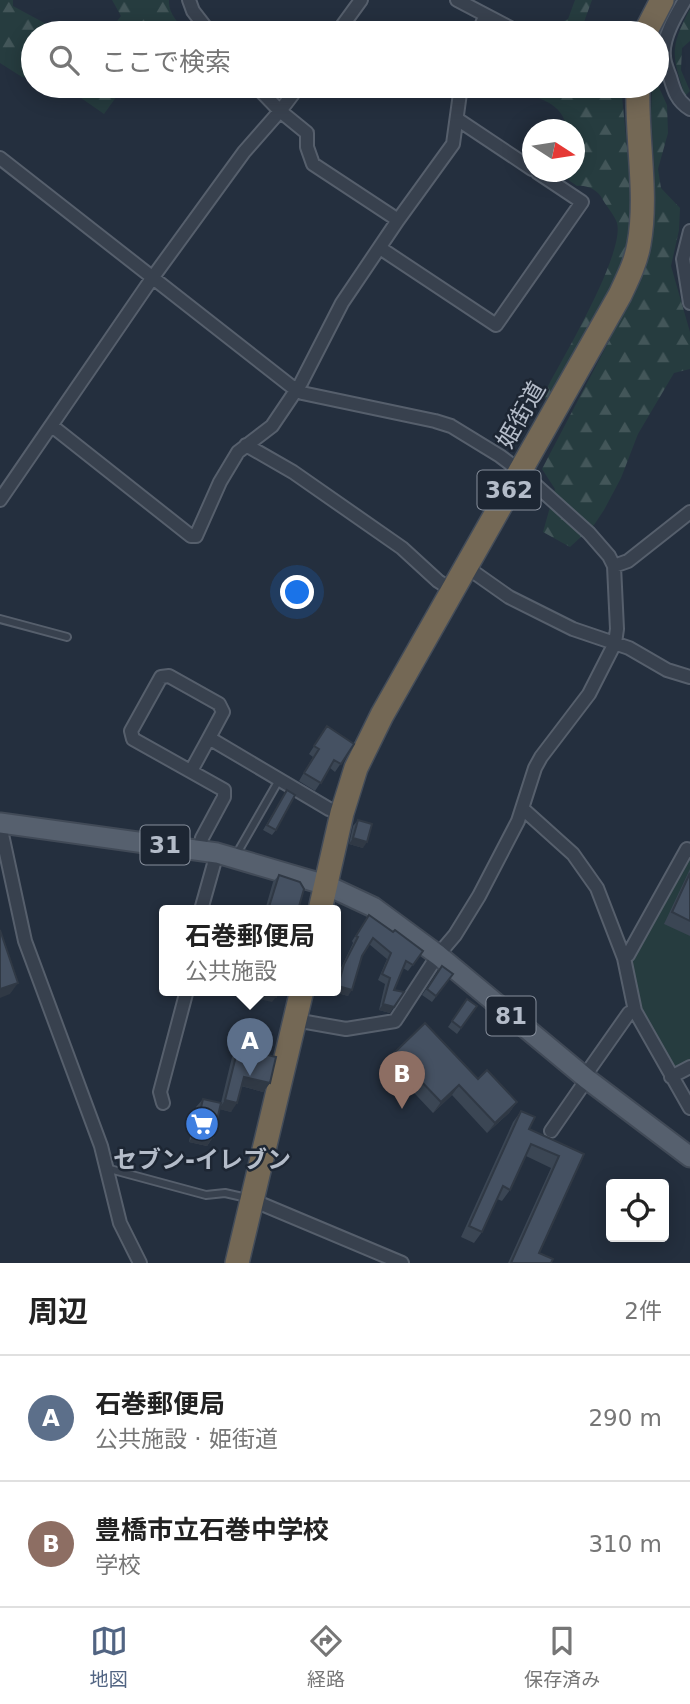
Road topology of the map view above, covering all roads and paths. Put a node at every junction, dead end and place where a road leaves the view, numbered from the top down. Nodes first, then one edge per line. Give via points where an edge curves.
1 (189, 0) edge
2 (361, 0) edge
3 (457, 0) edge
4 (662, 0) edge
5 (685, 0) edge
6 (485, 17) junction
7 (201, 21) edge
8 (346, 21) edge
9 (483, 21) edge
10 (494, 21) edge
11 (651, 21) edge
12 (669, 33) edge
13 (669, 75) edge
14 (268, 98) edge
15 (290, 98) edge
16 (460, 98) edge
17 (638, 98) edge
18 (690, 108) edge
19 (280, 111) junction
20 (457, 119) junction
21 (0, 158) edge
22 (522, 162) edge
23 (552, 182) edge
24 (398, 220) junction
25 (690, 231) edge
26 (380, 248) junction
27 (153, 277) junction
28 (690, 303) edge
29 (296, 390) junction
30 (52, 426) junction
31 (246, 444) junction
32 (520, 471) junction
33 (0, 500) edge
34 (690, 512) edge
35 (466, 566) junction
36 (614, 566) junction
37 (452, 590) junction
38 (0, 619) edge
39 (67, 637) dead end
40 (615, 643) junction
41 (690, 677) edge
42 (209, 738) junction
43 (191, 771) junction
44 (280, 778) junction
45 (523, 809) junction
46 (342, 813) junction
47 (0, 824) edge
48 (690, 851) edge
49 (217, 853) junction
50 (326, 885) junction
51 (202, 905) edge
52 (321, 905) edge
53 (438, 955) junction
54 (624, 958) junction
55 (185, 996) edge
56 (301, 996) edge
57 (635, 1011) junction
58 (295, 1020) junction
59 (690, 1067) edge
60 (671, 1077) junction
61 (585, 1078) junction
62 (163, 1103) dead end
63 (690, 1108) edge
64 (551, 1131) dead end
65 (690, 1157) edge
66 (106, 1168) junction
67 (252, 1199) junction
68 (140, 1263) edge
69 (237, 1263) edge
70 (402, 1263) edge

1 - 7 street
2 - 8 street
3 - 6 street
4 - 11 highway
5 - 12 street
6 - 9 street
6 - 10 street
13 - 18 street via 680,102
14 - 19 street
15 - 19 street
16 - 20 street
17 - 32 highway, 姫街道 / 362 via 641,215 633,267
19 - 24 street via 307,133 313,163
19 - 27 street via 244,152
20 - 22 street
20 - 24 street via 453,144
21 - 27 street
23 - 26 street via 582,202 496,325
24 - 26 street
25 - 28 street via 683,260
26 - 29 street via 338,311
27 - 29 street
27 - 30 street
29 - 31 street via 272,426
29 - 32 street via 451,426
30 - 31 street via 191,536 196,536 219,482
30 - 33 street
31 - 37 street via 391,540
32 - 35 highway, 姫街道 / 362
32 - 36 street via 589,533
34 - 36 street via 628,561
35 - 37 highway, 姫街道 / 362
35 - 40 street via 509,597 573,629
36 - 40 street
37 - 46 highway, 姫街道 / 362 via 382,715 356,768
38 - 39 lane
40 - 41 street
40 - 45 street via 589,694 535,768
42 - 43 street
42 - 43 street via 223,712 219,704 169,676 161,677 131,731 133,739
42 - 44 street
43 - 49 street via 224,790 202,838
44 - 46 street
44 - 49 lane
45 - 53 street via 478,896
45 - 54 street via 573,854 597,888
46 - 50 highway, 姫街道 / 362
47 - 49 main road, 31
47 - 66 street via 25,941
48 - 54 street via 687,849
49 - 50 main road, 31
49 - 51 street
50 - 52 highway, 姫街道 / 362
50 - 53 main road, 81 via 373,907
53 - 58 street via 395,1021 346,1029
53 - 61 main road, 81
54 - 57 street
55 - 62 street via 160,1092
56 - 58 highway
57 - 60 street
57 - 61 street via 629,1013
58 - 67 highway
59 - 60 street
60 - 63 street
61 - 64 street
61 - 65 main road, 81
66 - 67 lane via 206,1195 225,1193
66 - 68 street via 120,1223
67 - 69 highway
67 - 70 street

